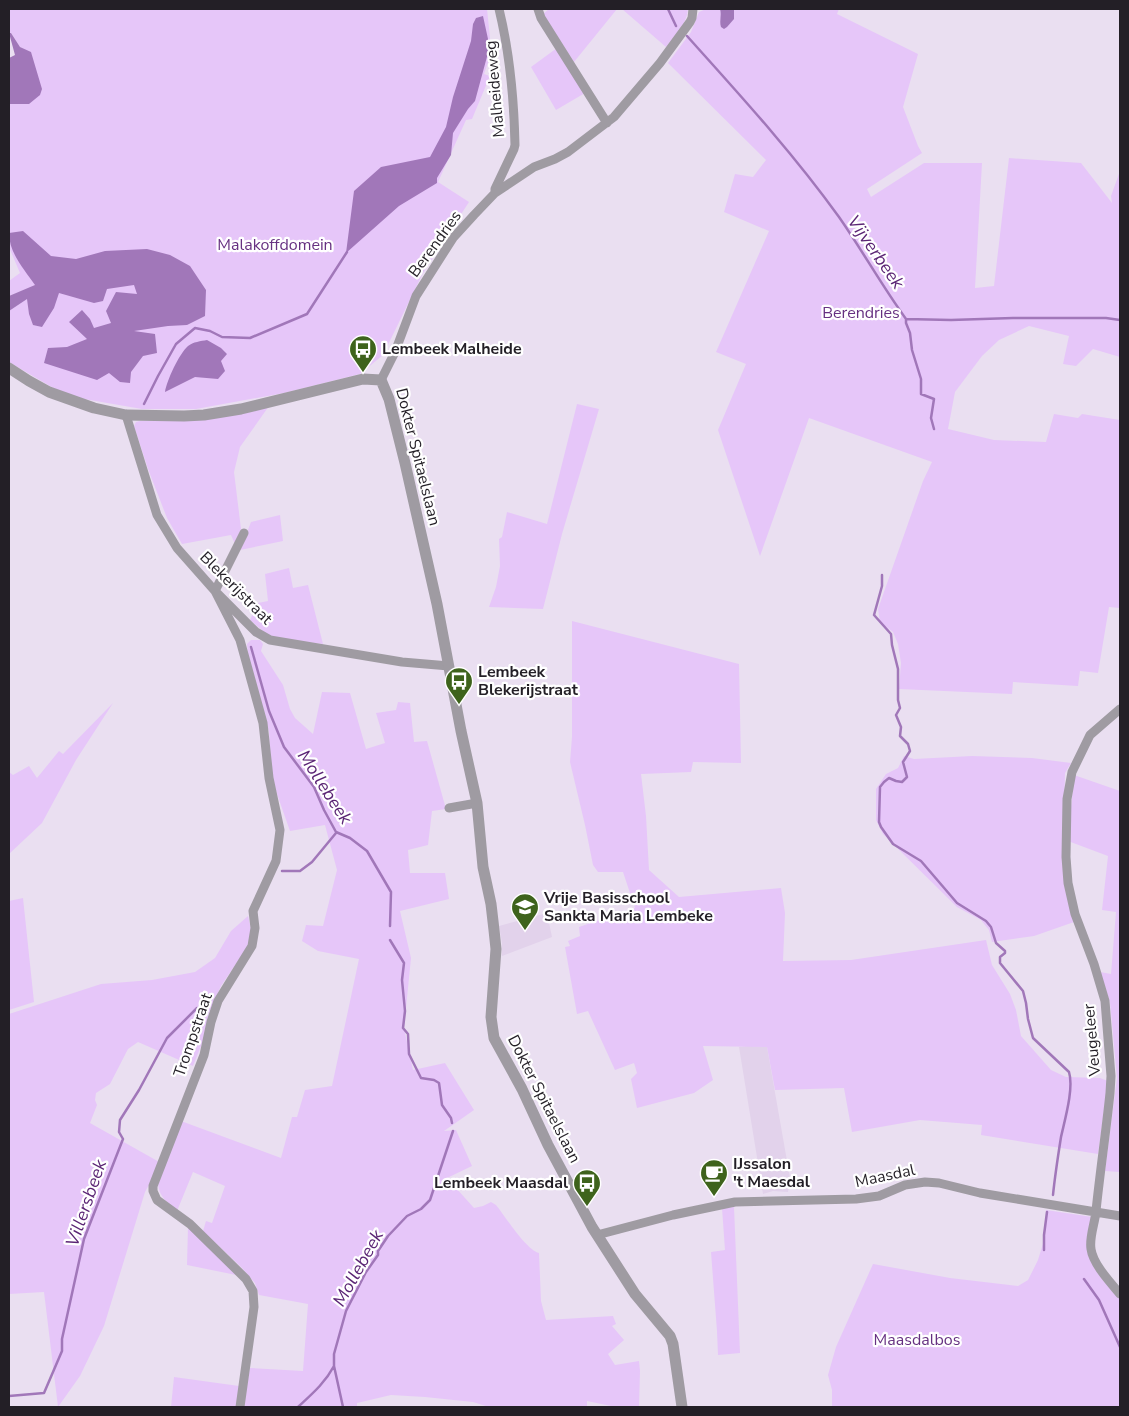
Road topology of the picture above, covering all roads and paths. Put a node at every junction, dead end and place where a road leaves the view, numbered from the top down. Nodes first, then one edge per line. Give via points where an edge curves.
1 (499, 9) edge
2 (538, 9) edge
3 (693, 9) edge
4 (607, 123) junction
5 (495, 193) junction
6 (9, 368) edge
7 (384, 386) junction
8 (126, 416) junction
9 (244, 533) dead end
10 (215, 591) junction
11 (256, 632) junction
12 (240, 640) junction
13 (449, 666) junction
14 (1120, 709) edge
15 (477, 803) junction
16 (449, 808) dead end
17 (1096, 1212) junction
18 (1120, 1216) edge
19 (597, 1235) junction
20 (1120, 1294) edge
21 (240, 1407) edge
22 (682, 1407) edge

1 - 5 street, Malheideweg via 510,64 515,145
2 - 4 street
3 - 4 street, Berendries via 690,22 655,69
4 - 5 street, Berendries via 568,152 534,167
5 - 7 street, Berendries via 453,238 416,296
6 - 8 street, Dokter Spitaelslaan via 49,392
7 - 8 street, Dokter Spitaelslaan via 363,379 241,410 204,415
7 - 13 street, Dokter Spitaelslaan via 405,463
8 - 10 street, Blekerijstraat via 158,515 177,548
9 - 10 street
10 - 11 street, Blekerijstraat
10 - 12 street, Trompstraat
11 - 12 street via 246,633
11 - 13 street, Blekerijstraat via 270,640
12 - 21 street, Trompstraat via 263,723 269,778 280,830 276,862 253,911 256,928 252,946 218,1000 204,1055 153,1191 157,1200 190,1224 246,1279 253,1291 254,1307
13 - 15 street, Dokter Spitaelslaan
14 - 17 street, Veugeleer via 1090,735 1072,772 1067,799 1068,883 1075,914 1106,1001 1111,1076
15 - 16 street
15 - 19 street, Dokter Spitaelslaan via 496,949 491,1017 494,1038
17 - 18 street, Maasdal
17 - 19 street, Maasdal via 925,1182 905,1185 879,1196 856,1199 735,1202
17 - 20 street, Veugeleer via 1091,1251
19 - 22 street, Dokter Spitaelslaan via 635,1294 670,1336

